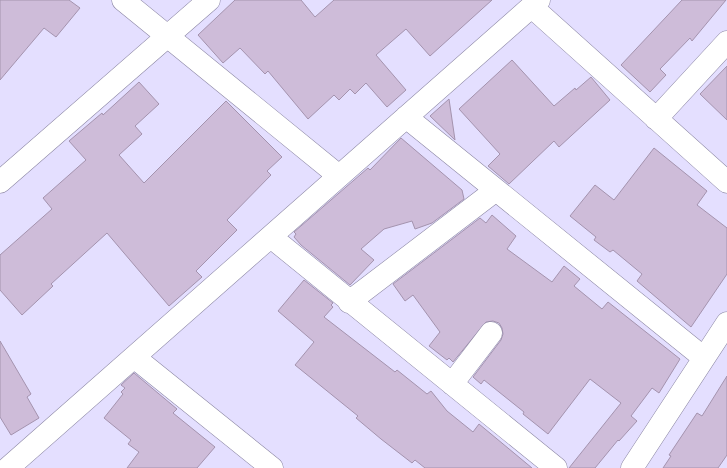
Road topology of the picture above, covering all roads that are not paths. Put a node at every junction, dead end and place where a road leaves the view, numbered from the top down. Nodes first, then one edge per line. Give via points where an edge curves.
1 (123, 0) edge
2 (209, 0) edge
3 (536, 3) edge
4 (168, 36) junction
5 (727, 42) edge
6 (406, 117) junction
7 (656, 119) junction
8 (339, 176) junction
9 (0, 182) edge
10 (727, 182) edge
11 (496, 190) junction
12 (270, 237) junction
13 (349, 302) junction
14 (727, 323) edge
15 (491, 333) dead end
16 (134, 358) junction
17 (704, 358) junction
18 (452, 384) junction
19 (8, 468) edge
20 (272, 468) edge
21 (556, 468) edge
22 (632, 468) edge

1 - 4 street
2 - 4 street
3 - 6 street
3 - 7 street
4 - 8 street
4 - 9 street
5 - 7 street
6 - 8 street
6 - 11 street
7 - 10 street
8 - 12 street
11 - 13 street
11 - 17 street
12 - 13 street
12 - 16 street
13 - 18 street
14 - 17 street
15 - 18 street
16 - 19 street
16 - 20 street
17 - 22 street
18 - 21 street

